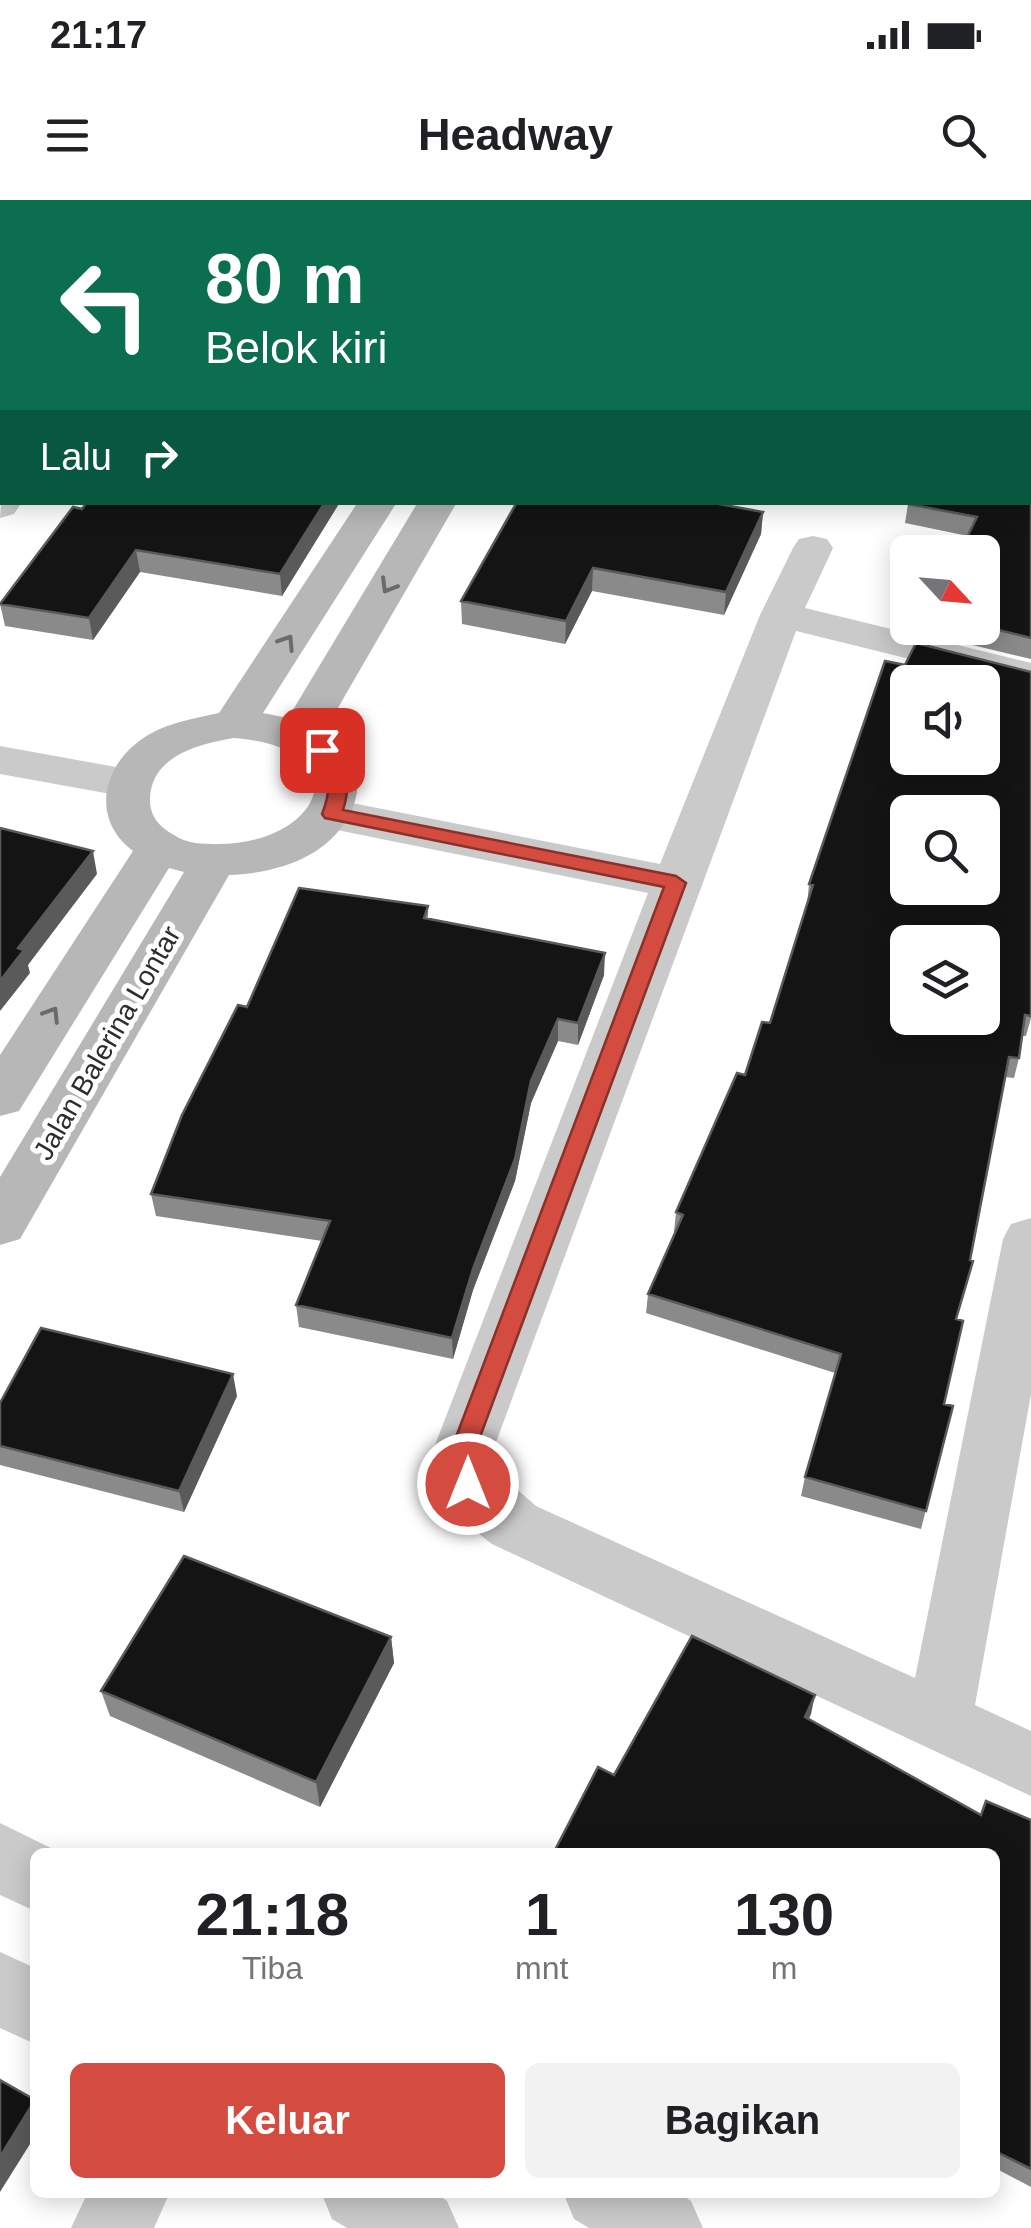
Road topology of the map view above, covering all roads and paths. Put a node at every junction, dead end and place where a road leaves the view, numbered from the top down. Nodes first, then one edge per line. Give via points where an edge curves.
1 (376, 505) edge
2 (436, 505) edge
3 (813, 548) dead end
4 (781, 615) junction
5 (1031, 676) edge
6 (234, 724) junction
7 (299, 736) junction
8 (0, 760) edge
9 (127, 783) junction
10 (332, 814) junction
11 (159, 847) junction
12 (214, 861) junction
13 (676, 883) junction
14 (0, 1097) edge
15 (0, 1224) edge
16 (1031, 1239) edge
17 (938, 1721) junction
18 (1031, 1764) edge
19 (0, 1858) edge
20 (30, 1874) edge
21 (0, 1988) edge
22 (30, 2005) edge
23 (128, 2198) edge
24 (369, 2198) edge
25 (611, 2198) edge
26 (110, 2228) edge
27 (420, 2228) edge
28 (664, 2228) edge

6 -> 1 street
2 -> 7 street
3 - 4 street
4 - 5 street
4 - 13 street
6 - 7 street
6 - 9 street via 166,743 142,760
7 - 10 street via 337,769 340,791
8 - 9 street
9 - 11 street via 129,818
10 - 12 street via 304,840 262,857
10 - 13 street
11 - 12 street
14 -> 11 street, Jalan Balerina Lontar
12 - 15 street, Jalan Balerina Lontar
13 - 17 street via 465,1445 468,1484 514,1526
16 - 17 street
17 - 18 street
19 - 20 street
21 - 22 street
23 - 26 street
24 - 27 street
25 - 28 street

